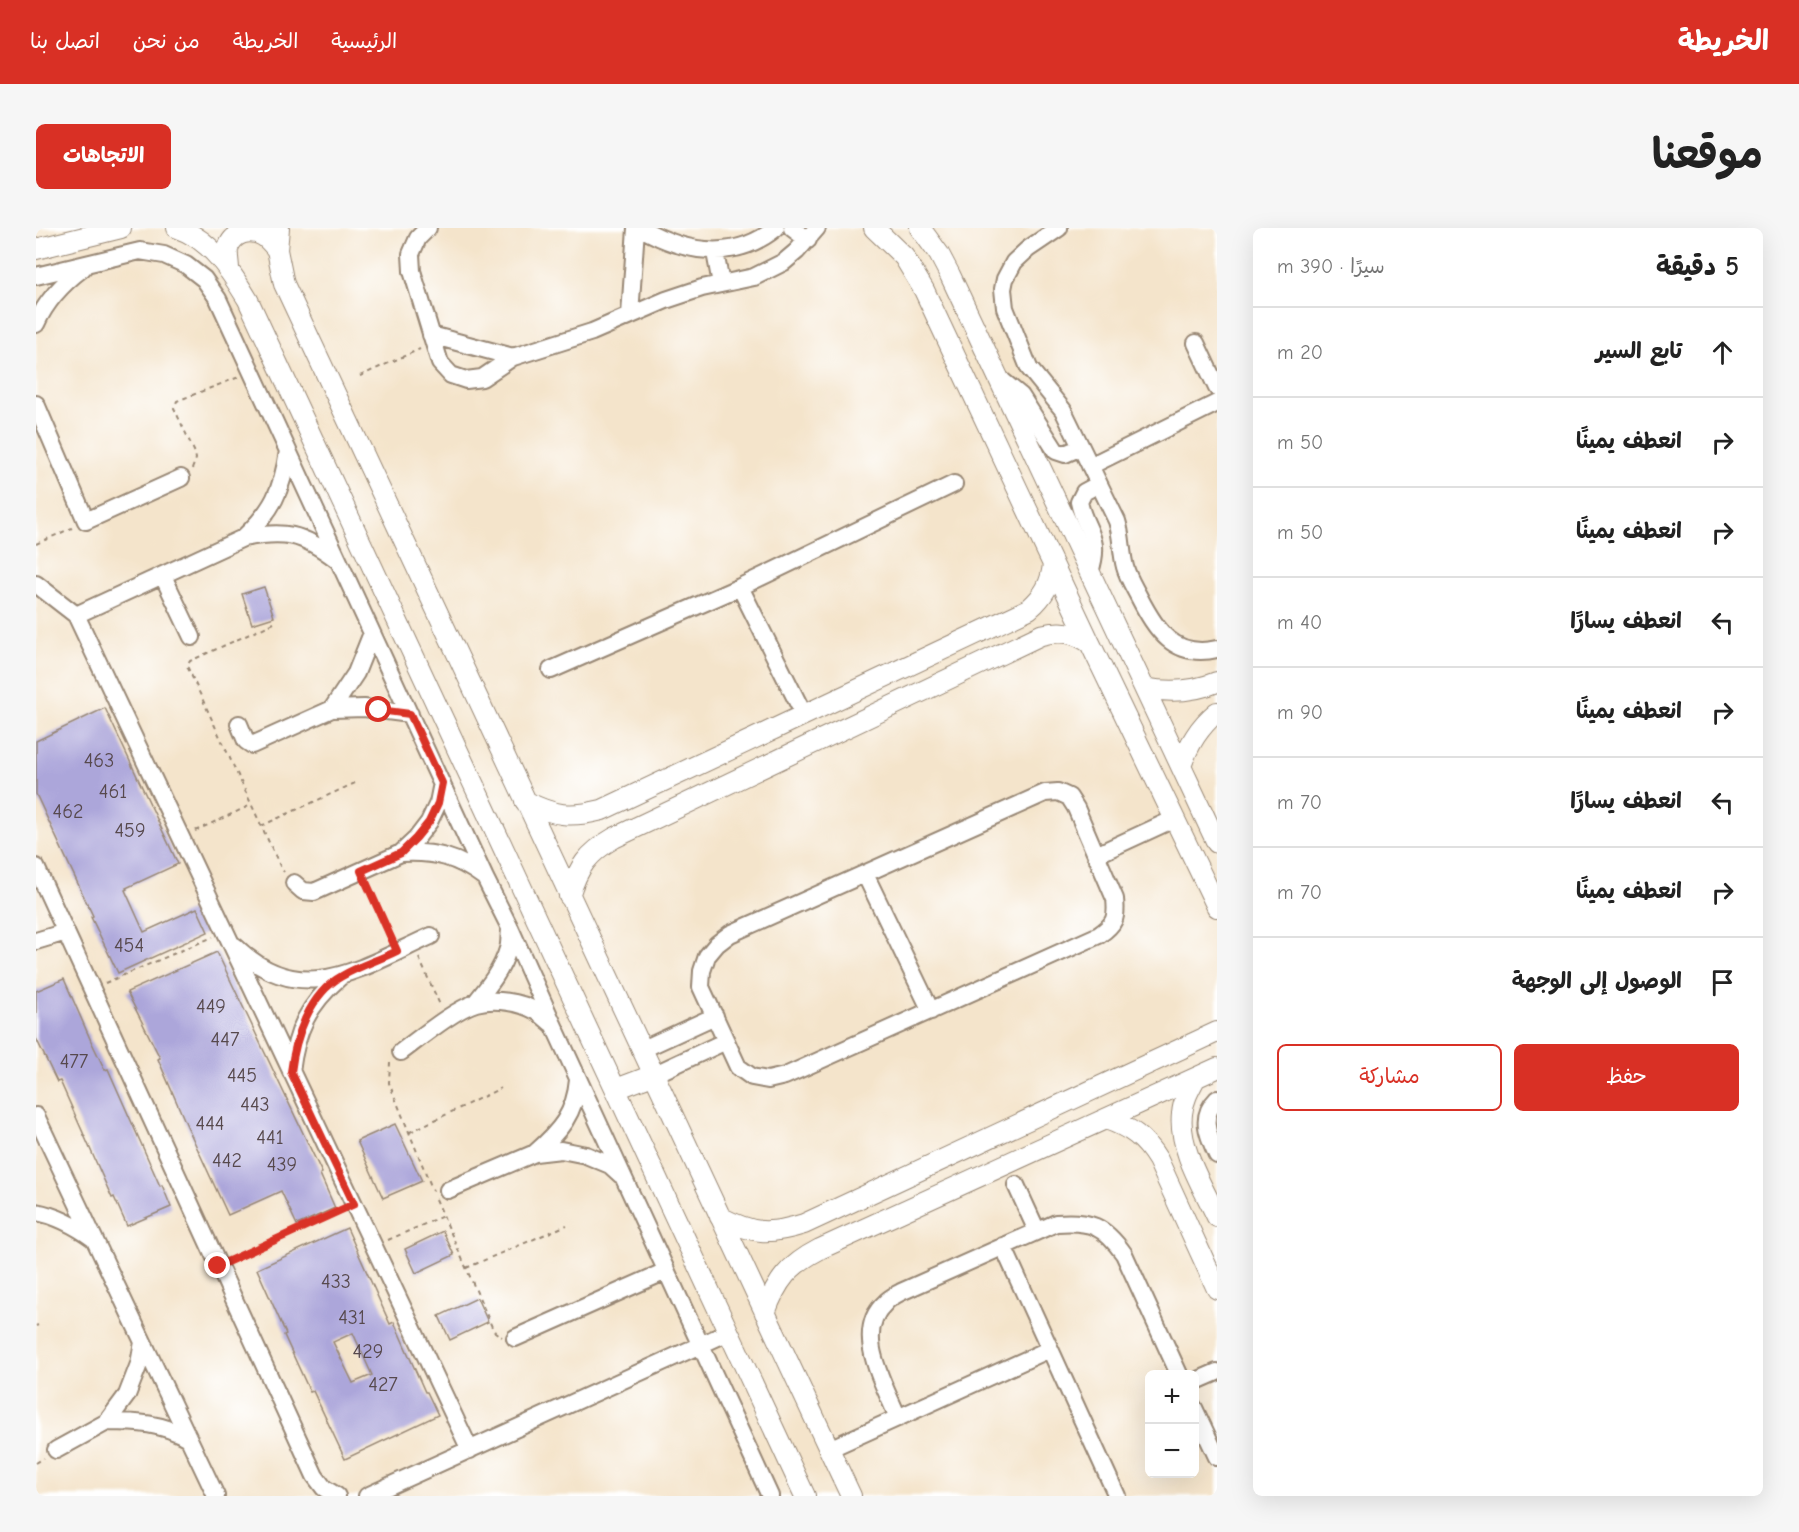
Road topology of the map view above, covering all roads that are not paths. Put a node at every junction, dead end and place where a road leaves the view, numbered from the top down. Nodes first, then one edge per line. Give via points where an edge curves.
1 (121, 228) edge
2 (177, 228) edge
3 (279, 228) edge
4 (428, 228) edge
5 (636, 228) edge
6 (640, 228) edge
7 (776, 228) edge
8 (792, 228) edge
9 (874, 228) edge
10 (920, 228) edge
11 (1059, 228) edge
12 (813, 234) edge
13 (36, 249) edge
14 (277, 250) junction
15 (715, 252) junction
16 (90, 263) junction
17 (229, 269) junction
18 (36, 276) edge
19 (721, 284) junction
20 (630, 315) junction
21 (36, 324) edge
22 (432, 339) junction
23 (1196, 344) dead end
24 (513, 357) junction
25 (999, 378) junction
26 (1217, 388) edge
27 (1217, 403) edge
28 (36, 404) edge
29 (1081, 447) junction
30 (288, 451) junction
31 (1090, 466) junction
32 (181, 478) road end
33 (954, 484) dead end
34 (1099, 484) junction
35 (243, 538) junction
36 (339, 561) junction
37 (1053, 564) junction
38 (1090, 572) junction
39 (163, 576) junction
40 (36, 584) edge
41 (740, 587) junction
42 (76, 615) junction
43 (372, 633) junction
44 (192, 638) dead end
45 (1090, 643) junction
46 (1217, 649) edge
47 (551, 670) dead end
48 (1217, 682) edge
49 (1144, 688) junction
50 (332, 709) junction
51 (1217, 712) edge
52 (410, 714) junction
53 (804, 715) junction
54 (239, 724) dead end
55 (1181, 766) junction
56 (442, 783) junction
57 (525, 801) junction
58 (1174, 819) junction
59 (1217, 843) edge
60 (401, 853) junction
61 (1096, 855) junction
62 (36, 867) edge
63 (865, 874) junction
64 (485, 878) junction
65 (294, 882) dead end
66 (569, 896) junction
67 (1217, 908) edge
68 (510, 928) junction
69 (66, 932) junction
70 (228, 936) junction
71 (431, 936) dead end
72 (36, 941) edge
73 (340, 977) junction
74 (475, 1004) junction
75 (930, 1011) junction
76 (714, 1016) junction
77 (553, 1024) junction
78 (1217, 1032) edge
79 (726, 1041) junction
80 (641, 1050) junction
81 (401, 1052) dead end
82 (1217, 1068) edge
83 (291, 1072) junction
84 (653, 1075) junction
85 (1195, 1078) junction
86 (578, 1080) junction
87 (616, 1089) junction
88 (1217, 1099) edge
89 (36, 1117) edge
90 (1106, 1119) junction
91 (535, 1153) junction
92 (1217, 1155) edge
93 (624, 1178) junction
94 (1016, 1185) dead end
95 (448, 1191) dead end
96 (36, 1212) edge
97 (720, 1217) junction
98 (1217, 1217) edge
99 (1037, 1231) junction
100 (94, 1240) junction
101 (1003, 1246) junction
102 (666, 1271) junction
103 (1217, 1289) edge
104 (765, 1313) junction
105 (729, 1332) junction
106 (515, 1338) dead end
107 (143, 1342) junction
108 (701, 1345) junction
109 (1050, 1349) junction
110 (1177, 1370) edge
111 (1217, 1372) edge
112 (1199, 1380) edge
113 (898, 1418) junction
114 (1199, 1419) edge
115 (107, 1422) junction
116 (189, 1438) junction
117 (829, 1449) junction
118 (56, 1450) dead end
119 (470, 1450) junction
120 (1217, 1457) edge
121 (216, 1496) edge
122 (337, 1496) edge
123 (368, 1496) edge
124 (770, 1496) edge
125 (805, 1496) edge
126 (851, 1496) edge
127 (1117, 1496) edge

1 - 13 street
2 - 17 street via 208,246
3 - 14 street
4 - 22 street via 411,254 412,271
5 - 20 street
6 - 15 street via 674,244
7 - 15 street via 752,243
8 - 12 street
9 - 37 street via 904,257 924,290
10 - 25 street via 945,264
11 - 29 street via 1014,262 1005,279 1003,298 1029,368 1059,402
12 - 19 street via 797,252 769,270
14 - 17 street via 254,231 242,232 232,239 228,250
14 - 57 street via 284,284
15 - 19 street
16 - 18 street
16 - 21 street via 51,298
16 - 30 street via 140,251 186,264 204,279 218,299
17 - 87 street via 253,311
19 - 20 street
20 - 24 street via 592,332
22 - 24 street
22 - 24 street via 440,363 451,375 466,380 482,378
23 - 26 street
25 - 29 street via 1021,396 1056,451 1065,454
25 - 38 street
27 - 31 street
28 - 32 street via 86,521
29 - 31 street
30 - 35 street via 275,500
30 - 36 street
31 - 34 street
33 - 41 street
34 - 38 street via 1084,492 1079,502 1094,544
34 - 46 street via 1120,529 1127,574 1156,628 1179,646 1196,651
35 - 36 street via 268,533 294,535 318,545
35 - 39 street
36 - 43 street
37 - 45 street
37 - 53 street via 1047,590 1029,609
38 - 49 street
39 - 42 street
39 - 44 street
40 - 42 street
41 - 47 street
41 - 53 street
42 - 70 street
43 - 50 street via 356,672
43 - 52 street
45 - 58 street
45 - 66 street via 1067,632 1041,634 614,838 584,861
48 - 49 street via 1180,692
49 - 55 street
50 - 52 street
50 - 54 street via 252,745
51 - 55 street via 1196,732
52 - 56 street
53 - 57 street via 602,810 562,815
55 - 59 street
56 - 60 street via 429,822
56 - 64 street
57 - 66 street
58 - 61 street
58 - 67 street
60 - 64 street via 423,851 446,856
60 - 65 street via 314,892 303,891
61 - 63 street via 1069,797 1058,792 1045,793
61 - 75 street via 1115,899 1117,913 1111,926 1099,935
62 - 69 street
63 - 75 street
63 - 76 street via 730,934 717,944 702,971 701,987
64 - 68 street
66 - 80 street
68 - 74 street via 508,949 500,968
68 - 77 street
69 - 72 street
69 - 122 street via 315,1476
70 - 73 street via 248,958 276,974 315,981
70 - 83 street
71 - 73 street
73 - 83 street via 310,1009 300,1029
74 - 77 street via 516,1004 536,1011
74 - 81 street
75 - 79 street via 768,1080 752,1077 738,1067
76 - 79 street
76 - 80 street
77 - 86 street
78 - 97 street via 804,1224 783,1231 761,1232
79 - 84 street
80 - 84 street
82 - 85 street
83 - 119 street
84 - 87 street
84 - 97 street
85 - 90 street
85 - 98 street via 1186,1096 1182,1133
86 - 91 street via 577,1097 568,1118
86 - 93 street
87 - 105 street
88 - 92 street via 1207,1116 1207,1133
89 - 100 street
90 - 103 street via 1130,1129 1149,1146
90 - 104 street via 801,1259 773,1292
91 - 93 street via 561,1150 586,1155 610,1166
91 - 95 street
93 - 102 street
94 - 99 street
96 - 100 street via 74,1225
97 - 104 street
99 - 101 street
99 - 110 street via 1056,1223 1076,1221 1096,1227 1112,1238 1124,1254
100 - 107 street
101 - 109 street
101 - 113 street via 901,1292 884,1303 873,1320 870,1340 874,1359
102 - 106 street
102 - 108 street
104 - 117 street
105 - 108 street
105 - 125 street
107 - 115 street via 127,1395
107 - 116 street
108 - 119 street
108 - 124 street
109 - 113 street
109 - 127 street
111 - 112 street
113 - 117 street
114 - 120 street
115 - 116 street via 142,1422
115 - 118 street
116 - 121 street
117 - 126 street
119 - 123 street

